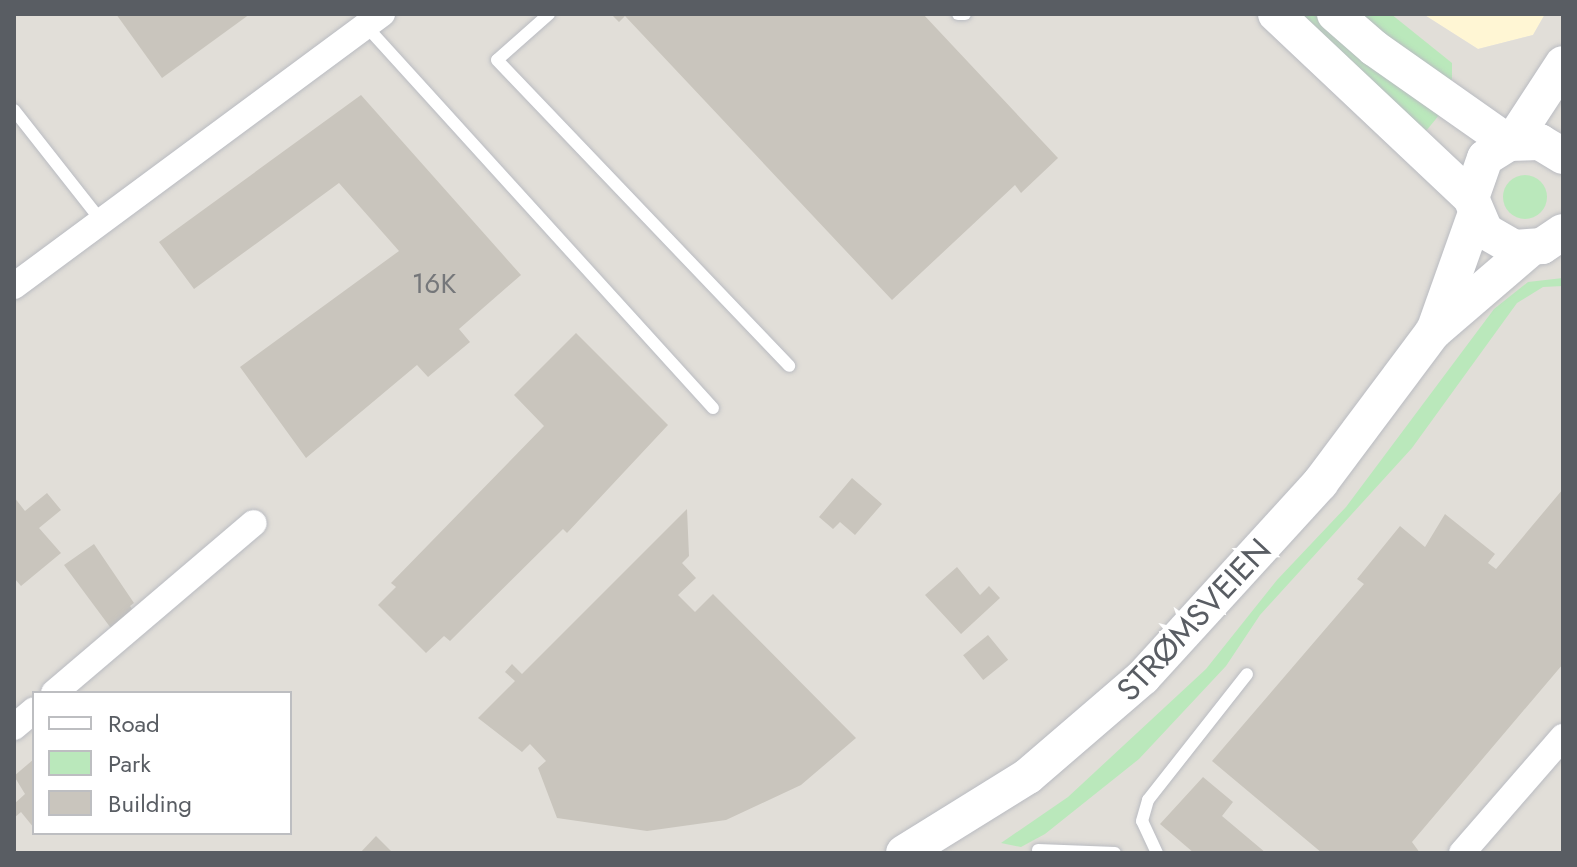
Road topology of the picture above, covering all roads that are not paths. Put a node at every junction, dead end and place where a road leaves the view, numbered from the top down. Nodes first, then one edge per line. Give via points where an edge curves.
1 (549, 14) edge
2 (958, 14) edge
3 (965, 14) edge
4 (1276, 14) edge
5 (1335, 14) edge
6 (374, 20) edge
7 (1563, 64) edge
8 (14, 110) edge
9 (1510, 143) junction
10 (1563, 156) edge
11 (1473, 207) junction
12 (103, 223) junction
13 (1550, 245) edge
14 (14, 286) edge
15 (1433, 332) junction
16 (789, 366) dead end
17 (713, 408) dead end
18 (254, 523) dead end
19 (1247, 674) dead end
20 (56, 691) edge
21 (32, 712) edge
22 (14, 727) edge
23 (1563, 737) edge
24 (1038, 850) dead end
25 (904, 853) edge
26 (1115, 853) edge
27 (1157, 853) edge
28 (1462, 853) edge

1 - 16 lane via 497,60
2 - 3 lane
4 - 11 main road
5 - 9 main road via 1410,75
6 - 12 street
6 - 17 lane
7 - 9 main road
8 - 12 lane
9 - 10 main road via 1540,142
9 - 11 main road, STRØMSVEIEN via 1485,158
11 - 13 main road via 1498,241
11 - 15 main road, STRØMSVEIEN
12 - 14 street
13 - 15 main road, STRØMSVEIEN
15 - 25 main road, STRØMSVEIEN via 1320,483 1143,677 1028,776
18 - 20 street
19 - 27 lane via 1148,800 1142,821
21 - 22 street
23 - 28 street
24 - 26 lane

